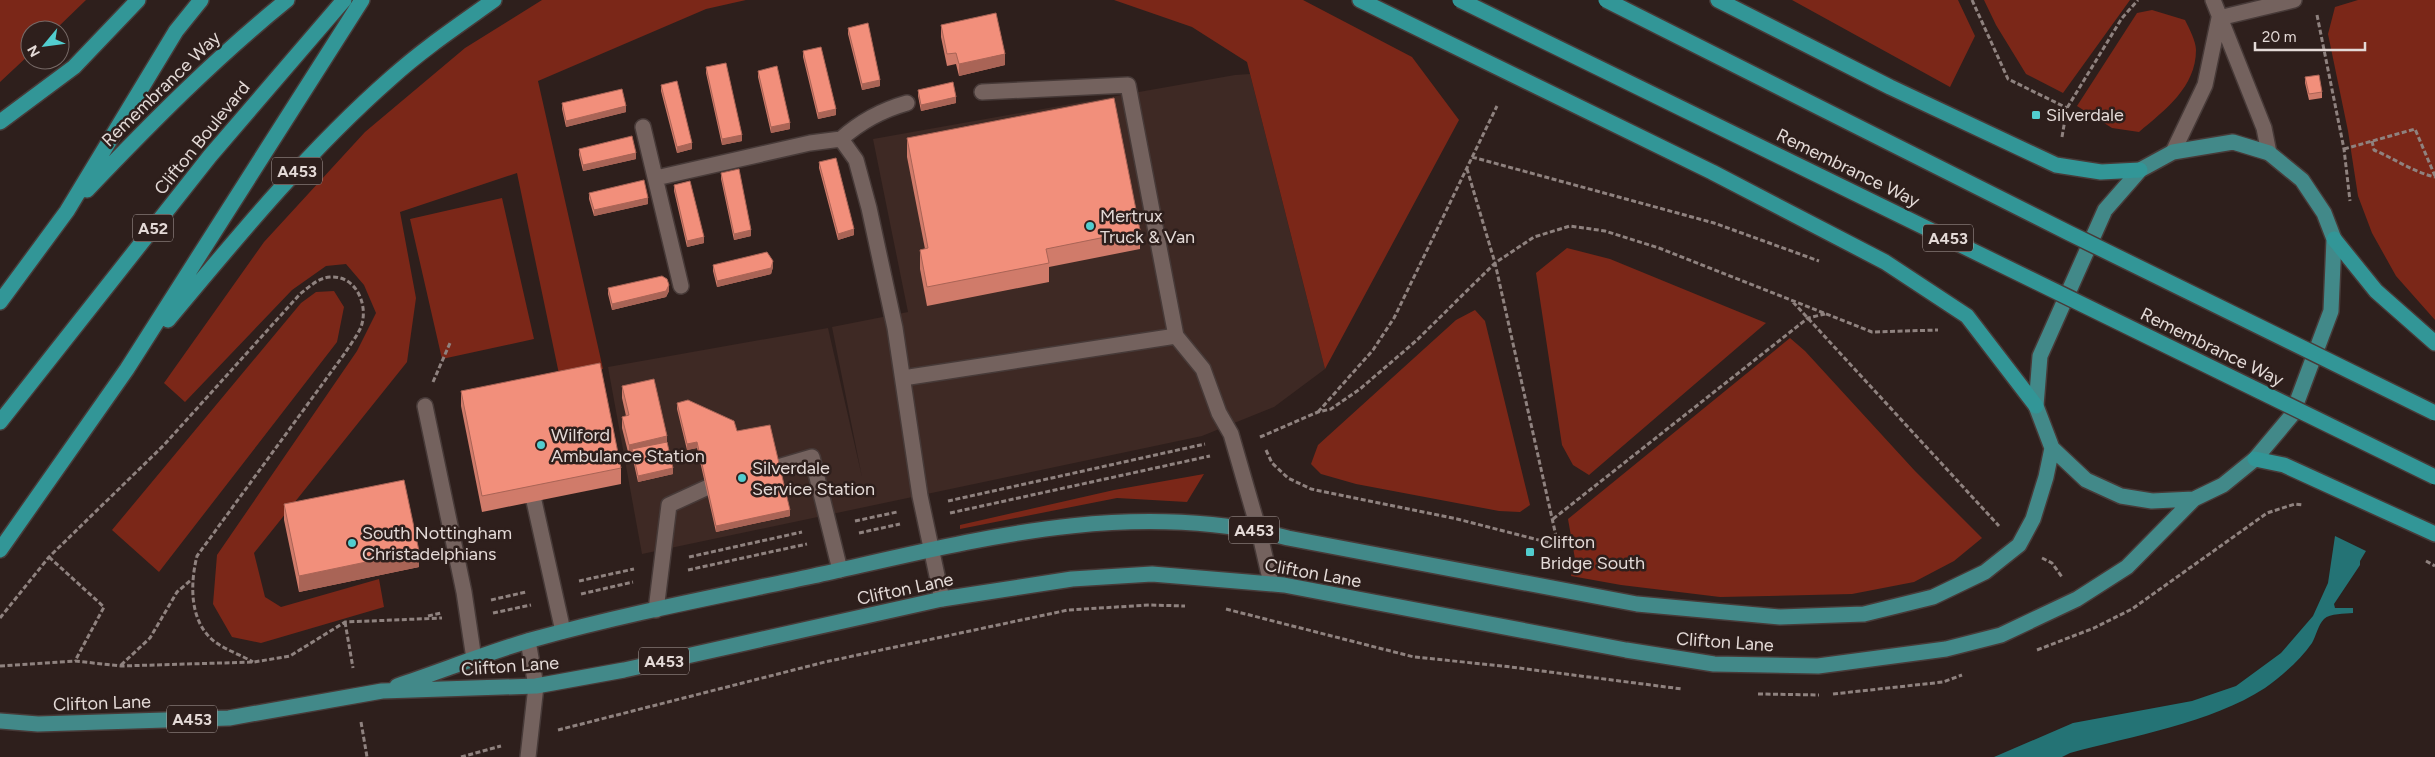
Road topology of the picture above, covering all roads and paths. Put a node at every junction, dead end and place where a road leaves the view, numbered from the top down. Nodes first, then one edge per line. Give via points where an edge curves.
1 (138, 0) edge
2 (201, 0) edge
3 (286, 0) edge
4 (344, 0) edge
5 (362, 0) edge
6 (494, 0) edge
7 (1360, 0) edge
8 (1460, 0) edge
9 (1606, 0) edge
10 (1718, 0) edge
11 (1972, 0) edge
12 (2138, 0) edge
13 (2213, 0) edge
14 (2294, 0) edge
15 (2316, 9) dead end
16 (2219, 18) junction
17 (982, 92) dead end
18 (907, 103) dead end
19 (1497, 106) dead end
20 (0, 122) edge
21 (644, 127) dead end
22 (841, 139) junction
23 (2372, 141) junction
24 (2173, 152) junction
25 (2269, 153) junction
26 (1472, 158) junction
27 (1468, 169) junction
28 (2140, 170) junction
29 (2435, 176) edge
30 (656, 178) junction
31 (67, 211) junction
32 (2334, 238) junction
33 (1496, 263) junction
34 (1826, 263) dead end
35 (681, 286) dead end
36 (0, 302) edge
37 (1793, 302) junction
38 (1825, 314) junction
39 (1967, 316) junction
40 (1808, 318) junction
41 (1176, 336) junction
42 (450, 343) dead end
43 (2435, 343) edge
44 (127, 369) junction
45 (903, 378) junction
46 (424, 406) joint
47 (2036, 406) junction
48 (2435, 413) edge
49 (0, 422) edge
50 (1260, 437) dead end
51 (2052, 448) junction
52 (2255, 459) junction
53 (778, 467) edge
54 (2435, 477) edge
55 (706, 488) edge
56 (2194, 499) junction
57 (534, 501) edge
58 (2310, 506) dead end
59 (1553, 519) junction
60 (1259, 531) junction
61 (2435, 534) edge
62 (2019, 545) junction
63 (0, 550) edge
64 (930, 550) junction
65 (49, 557) junction
66 (2423, 560) dead end
67 (2435, 566) edge
68 (840, 570) junction
69 (191, 580) junction
70 (1271, 583) junction
71 (942, 599) junction
72 (2077, 599) junction
73 (1194, 607) dead end
74 (1221, 608) dead end
75 (656, 610) junction
76 (0, 618) edge
77 (424, 618) dead end
78 (2094, 628) junction
79 (563, 631) junction
80 (528, 641) junction
81 (2032, 652) dead end
82 (474, 659) junction
83 (75, 660) junction
84 (254, 662) junction
85 (0, 666) edge
86 (121, 666) junction
87 (1970, 673) dead end
88 (536, 686) junction
89 (1687, 689) dead end
90 (382, 691) junction
91 (1754, 694) dead end
92 (1829, 694) dead end
93 (1820, 695) dead end
94 (0, 721) edge
95 (531, 737) junction
96 (461, 757) edge
97 (528, 757) edge

1 - 20 highway via 74,66
2 - 31 highway via 176,30
3 - 31 highway, Remembrance Way via 242,36 158,116
4 - 49 highway, Clifton Boulevard / A52 via 210,156
5 - 44 highway
6 - 44 highway, A453 via 391,77 331,135 220,257
7 - 39 highway via 1712,172 1885,262
8 - 54 highway, Remembrance Way / A453, bridge
9 - 48 highway, bridge
10 - 28 highway via 1890,87 2056,165 2101,172
11 - 12 path via 2008,79 2067,108 2122,18
13 - 16 street
14 - 16 street
15 - 23 path via 2344,149
16 - 24 street via 2205,85
16 - 25 street via 2264,128
17 - 41 street via 1128,85
18 - 22 street via 874,116
19 - 26 path
21 - 30 street
22 - 30 street
22 - 45 street via 856,160 870,208
23 - 29 path via 2374,150 2416,172
23 - 29 path via 2415,129
24 - 25 main road, A453 via 2233,142
24 - 28 main road, A453
25 - 32 main road, A453 via 2302,180 2324,213
26 - 27 path
26 - 34 path via 1714,223
27 - 33 path
27 - 33 path via 1394,318 1373,350 1318,412 1331,409 1360,390
28 - 47 main road, A453 via 2106,210 2040,356
30 - 35 street
31 - 36 highway
32 - 43 highway via 2376,291
32 - 52 main road, A453 via 2331,311 2292,414
33 - 37 path via 1534,236 1570,226 1605,231 1659,248
33 - 59 path
37 - 38 path
37 - 40 path
38 - 39 path via 1872,332 1939,330
38 - 40 path
39 - 47 highway
40 - 59 path
40 - 62 path
41 - 45 street
41 - 60 street via 1204,369 1230,434
42 - 46 path
44 - 63 highway
45 - 64 street
46 - 82 street via 464,592
47 - 51 main road, A453
50 - 59 path via 1272,463 1288,478 1311,489 1457,518 1558,545
51 - 56 main road, A453 via 2086,480 2121,496 2152,501
51 - 62 main road, Clifton Lane / A453 via 2033,519
52 - 56 main road, A453 via 2223,485
52 - 61 highway via 2284,466
53 - 68 street via 812,457
55 - 75 street via 669,504
56 - 72 main road, Clifton Lane / A453 via 2126,566
57 - 79 street
58 - 78 path via 2294,504 2267,513 2132,609
60 - 62 main road, Clifton Lane / A453 via 1637,604 1780,617 1864,614 1933,597 1985,572
60 - 64 main road, Clifton Lane / A453 via 1141,520 1074,525
60 - 70 street
62 - 72 path via 2052,563
64 - 68 main road, Clifton Lane / A453
64 - 71 street
65 - 69 path via 164,445 300,294 319,280 343,279 360,295 363,310 361,326 345,353 197,556
65 - 76 path
65 - 83 path via 104,607
66 - 67 path
68 - 75 main road, Clifton Lane / A453
69 - 84 path via 201,624 215,641
69 - 86 path via 177,592 150,638
70 - 71 main road, Clifton Lane / A453 via 1152,574 1072,579
70 - 72 main road, Clifton Lane / A453 via 1626,650 1723,665 1818,666 1946,649 2001,635
71 - 88 main road, Clifton Lane / A453 via 624,670
72 - 78 path
73 - 95 path via 1149,605 1059,612 825,662
74 - 89 path via 1414,657
75 - 79 main road, Clifton Lane / A453
77 - 84 path via 345,622 290,656
78 - 81 path
79 - 80 main road, Clifton Lane / A453
80 - 82 main road, Clifton Lane / A453
80 - 88 street
82 - 90 main road, Clifton Lane / A453
83 - 85 path
83 - 86 path
84 - 86 path
87 - 92 path via 1943,682
88 - 90 main road, Clifton Lane / A453
88 - 95 street
90 - 94 main road, Clifton Lane / A453 via 229,718 38,724
91 - 93 path
95 - 96 path
95 - 97 street

